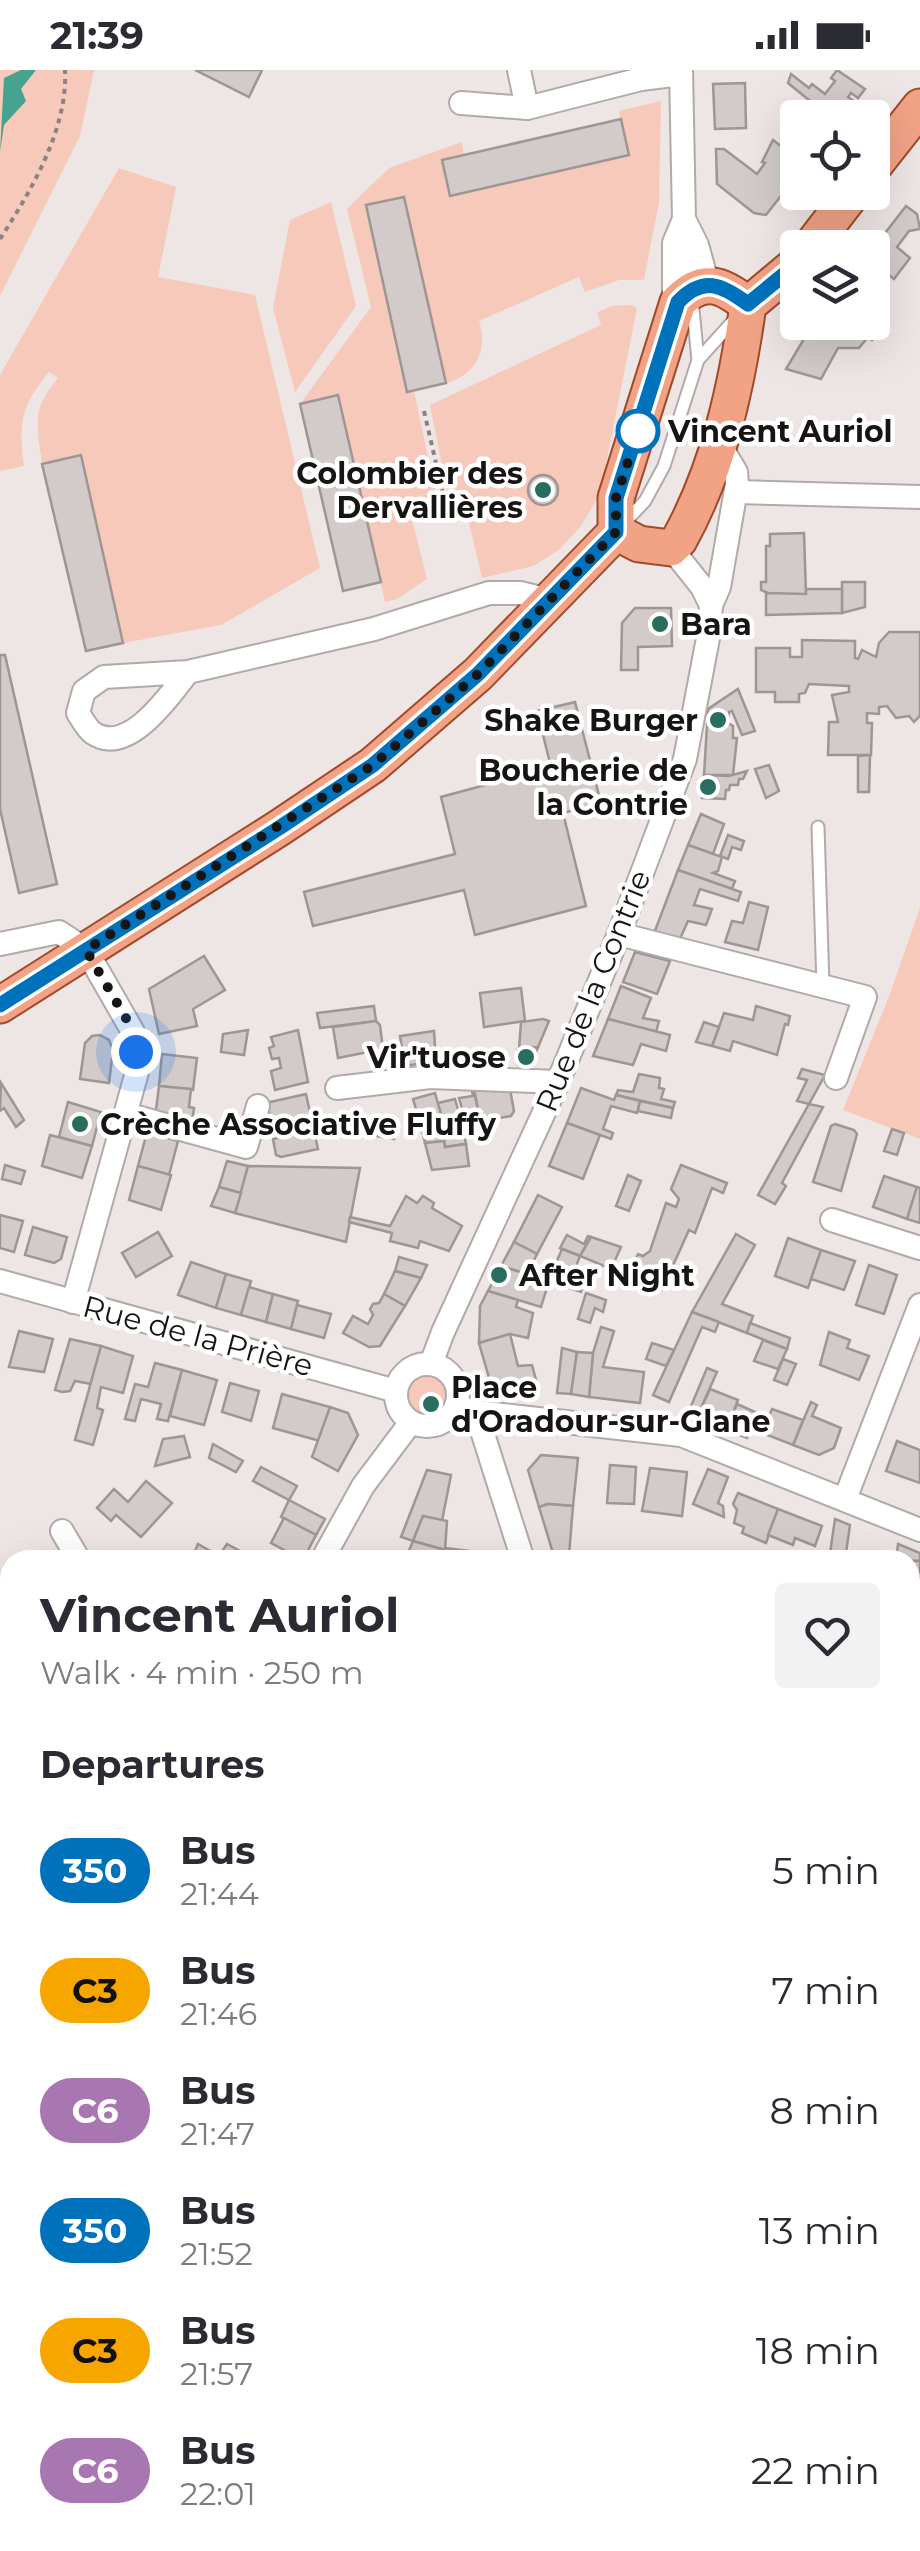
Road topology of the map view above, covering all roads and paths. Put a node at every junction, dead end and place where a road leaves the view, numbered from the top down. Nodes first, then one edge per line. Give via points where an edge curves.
1 (65, 70) edge
2 (519, 70) edge
3 (681, 72) edge
4 (461, 104) dead end
5 (920, 107) edge
6 (527, 108) junction
7 (890, 145) edge
8 (839, 210) edge
9 (684, 219) junction
10 (824, 230) edge
11 (0, 239) edge
12 (780, 277) edge
13 (691, 295) junction
14 (748, 304) junction
15 (698, 360) junction
16 (424, 411) dead end
17 (719, 443) junction
18 (745, 493) junction
19 (920, 497) edge
20 (444, 498) dead end
21 (603, 544) junction
22 (671, 548) junction
23 (548, 600) junction
24 (712, 605) junction
25 (188, 672) dead end
26 (818, 827) dead end
27 (619, 934) junction
28 (0, 944) edge
29 (86, 950) junction
30 (823, 986) junction
31 (0, 1005) edge
32 (836, 1078) dead end
33 (558, 1082) junction
34 (337, 1088) dead end
35 (258, 1106) dead end
36 (126, 1114) junction
37 (832, 1220) dead end
38 (920, 1248) edge
39 (0, 1282) edge
40 (73, 1302) junction
41 (920, 1305) edge
42 (431, 1364) junction
43 (396, 1391) junction
44 (466, 1409) junction
45 (411, 1422) junction
46 (845, 1499) junction
47 (920, 1530) edge
48 (62, 1531) dead end
49 (72, 1550) edge
50 (327, 1550) edge
51 (519, 1550) edge

1 - 11 path via 50,146
2 - 6 street
3 - 6 street
3 - 9 street
4 - 6 street
5 - 7 main road
8 - 10 main road
9 - 13 street via 698,246
9 - 13 street via 674,243
12 - 14 main road
13 - 14 main road via 725,289
13 - 15 lane
13 - 21 main road
14 - 15 lane
14 - 17 main road
15 - 21 lane via 656,483
16 - 20 path
17 - 18 street
17 - 22 main road via 688,524
18 - 19 street
18 - 24 street, Rue de la Contrie
21 - 22 main road
21 - 23 main road
22 - 24 street
23 - 25 street via 489,593 374,629
23 - 29 main road via 478,674 373,765
24 - 27 street, Rue de la Contrie via 685,759
26 - 30 lane
27 - 30 street
27 - 33 street, Rue de la Contrie
28 - 29 street via 60,932
29 - 31 main road
29 - 36 street via 134,1032 138,1072
30 - 32 street via 865,997
33 - 34 street via 430,1078
33 - 42 street, Rue de la Contrie
35 - 36 street via 246,1147
36 - 40 street
37 - 38 street
39 - 40 street, Rue de la Prière
40 - 43 street, Rue de la Prière
41 - 46 street
42 - 43 street via 409,1369
42 - 44 street via 454,1380
43 - 45 street via 399,1410
44 - 45 street via 436,1425
44 - 46 street via 681,1435
44 - 51 street
45 - 50 street via 362,1486
46 - 47 street
48 - 49 street

